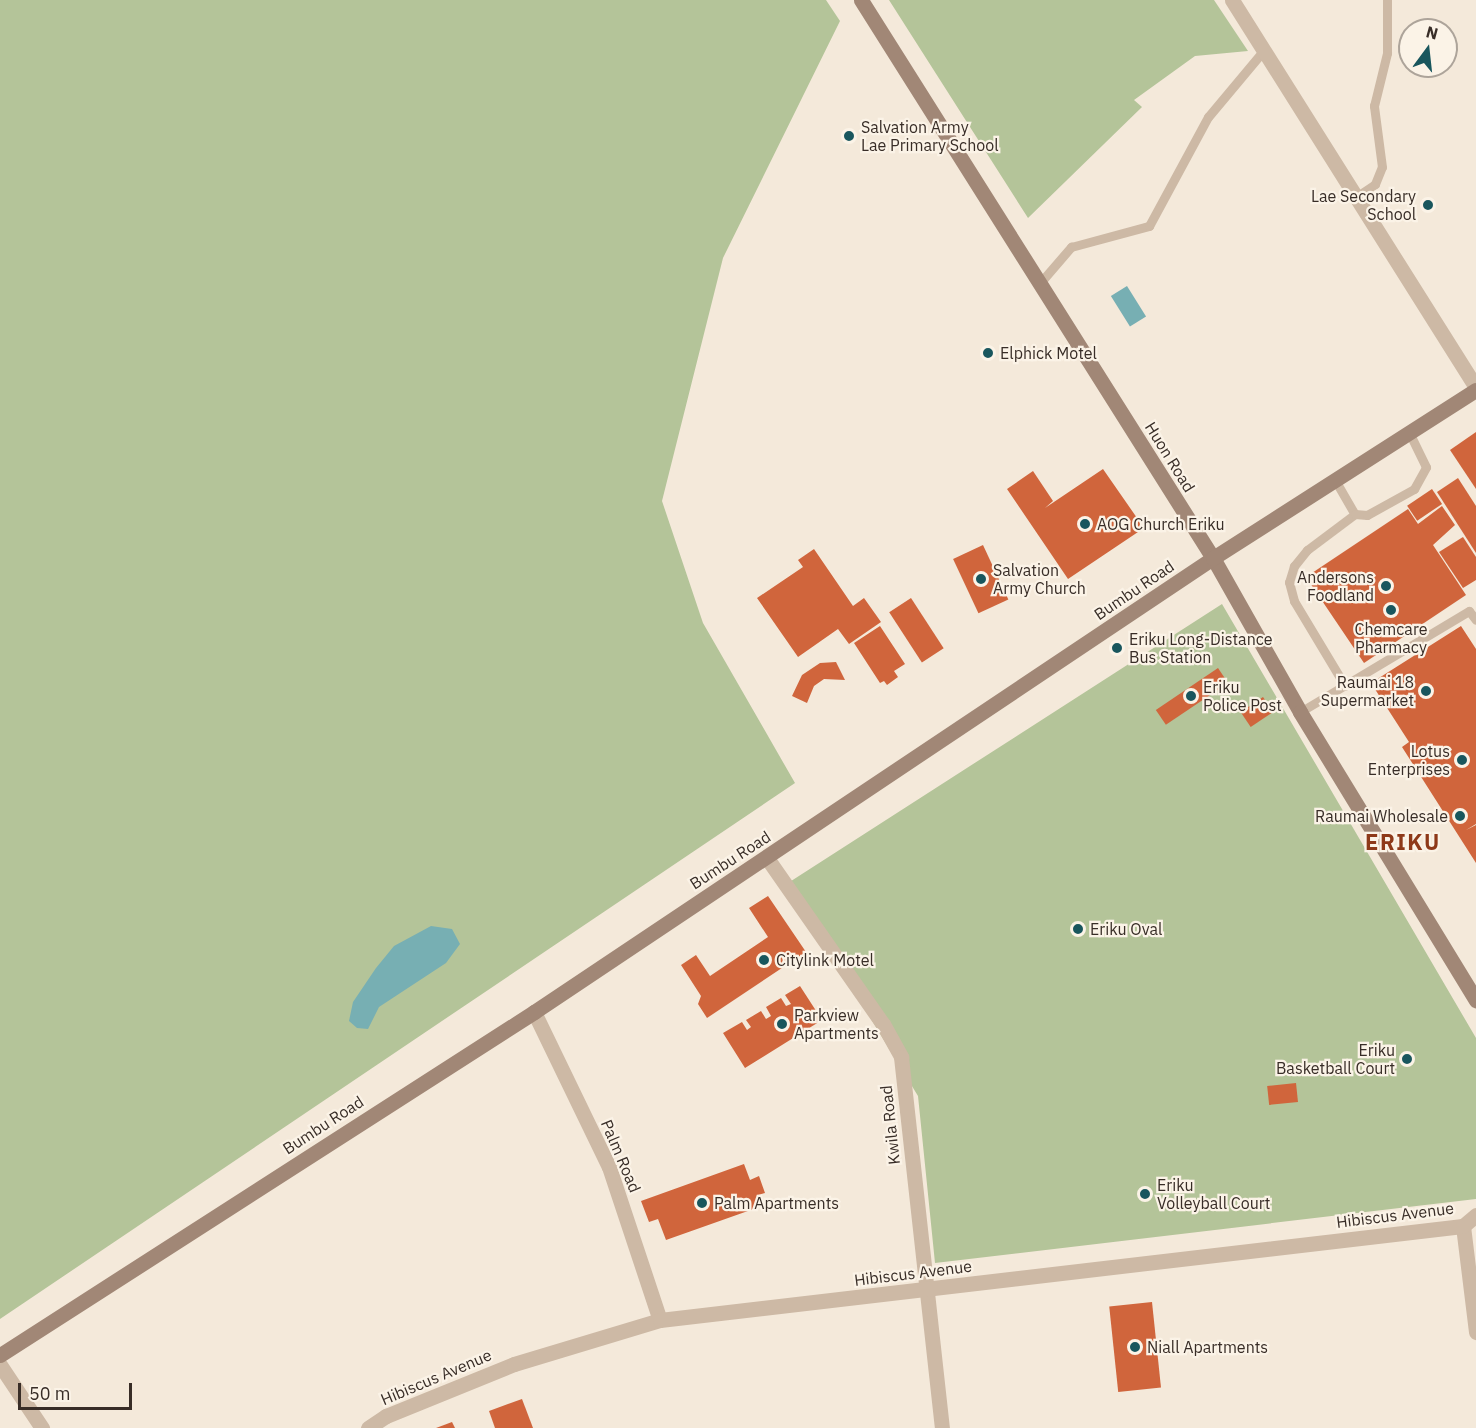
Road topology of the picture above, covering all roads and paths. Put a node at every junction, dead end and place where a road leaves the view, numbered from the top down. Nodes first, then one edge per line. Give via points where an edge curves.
1 (861, 0) edge
2 (1232, 0) edge
3 (1387, 0) edge
4 (1264, 50) junction
5 (1356, 197) junction
6 (1040, 283) junction
7 (1476, 389) edge
8 (1409, 432) junction
9 (1335, 480) junction
10 (1355, 514) junction
11 (1213, 558) junction
12 (1476, 621) edge
13 (1345, 686) junction
14 (1300, 712) junction
15 (767, 858) junction
16 (1476, 1000) edge
17 (534, 1012) junction
18 (1476, 1215) edge
19 (1463, 1226) junction
20 (925, 1289) junction
21 (660, 1320) junction
22 (1476, 1332) edge
23 (0, 1355) edge
24 (0, 1365) edge
25 (42, 1428) edge
26 (368, 1428) edge
27 (942, 1428) edge

1 - 6 main road, Huon Road
2 - 4 street
3 - 5 lane via 1387,53 1374,106 1382,167 1375,184
4 - 5 street
4 - 6 lane via 1208,117 1149,226 1071,247
5 - 7 street
6 - 11 main road, Huon Road
7 - 8 main road, Bumbu Road
8 - 9 main road, Bumbu Road
8 - 10 lane via 1426,467 1414,489 1367,515
9 - 10 lane
9 - 11 main road, Bumbu Road
10 - 13 lane via 1307,550 1294,566 1289,582 1294,601
11 - 14 main road, Huon Road
11 - 15 main road, Bumbu Road
12 - 13 lane via 1469,611
13 - 14 lane
14 - 16 main road, Huon Road
15 - 17 main road, Bumbu Road
15 - 20 street, Kwila Road via 901,1057
17 - 21 street, Palm Road via 609,1167
17 - 23 main road, Bumbu Road
18 - 19 street, Hibiscus Avenue
19 - 20 street, Hibiscus Avenue
19 - 22 street
20 - 21 street, Hibiscus Avenue
20 - 27 street, Kwila Road
21 - 26 street, Hibiscus Avenue via 514,1364 386,1416
24 - 25 street

